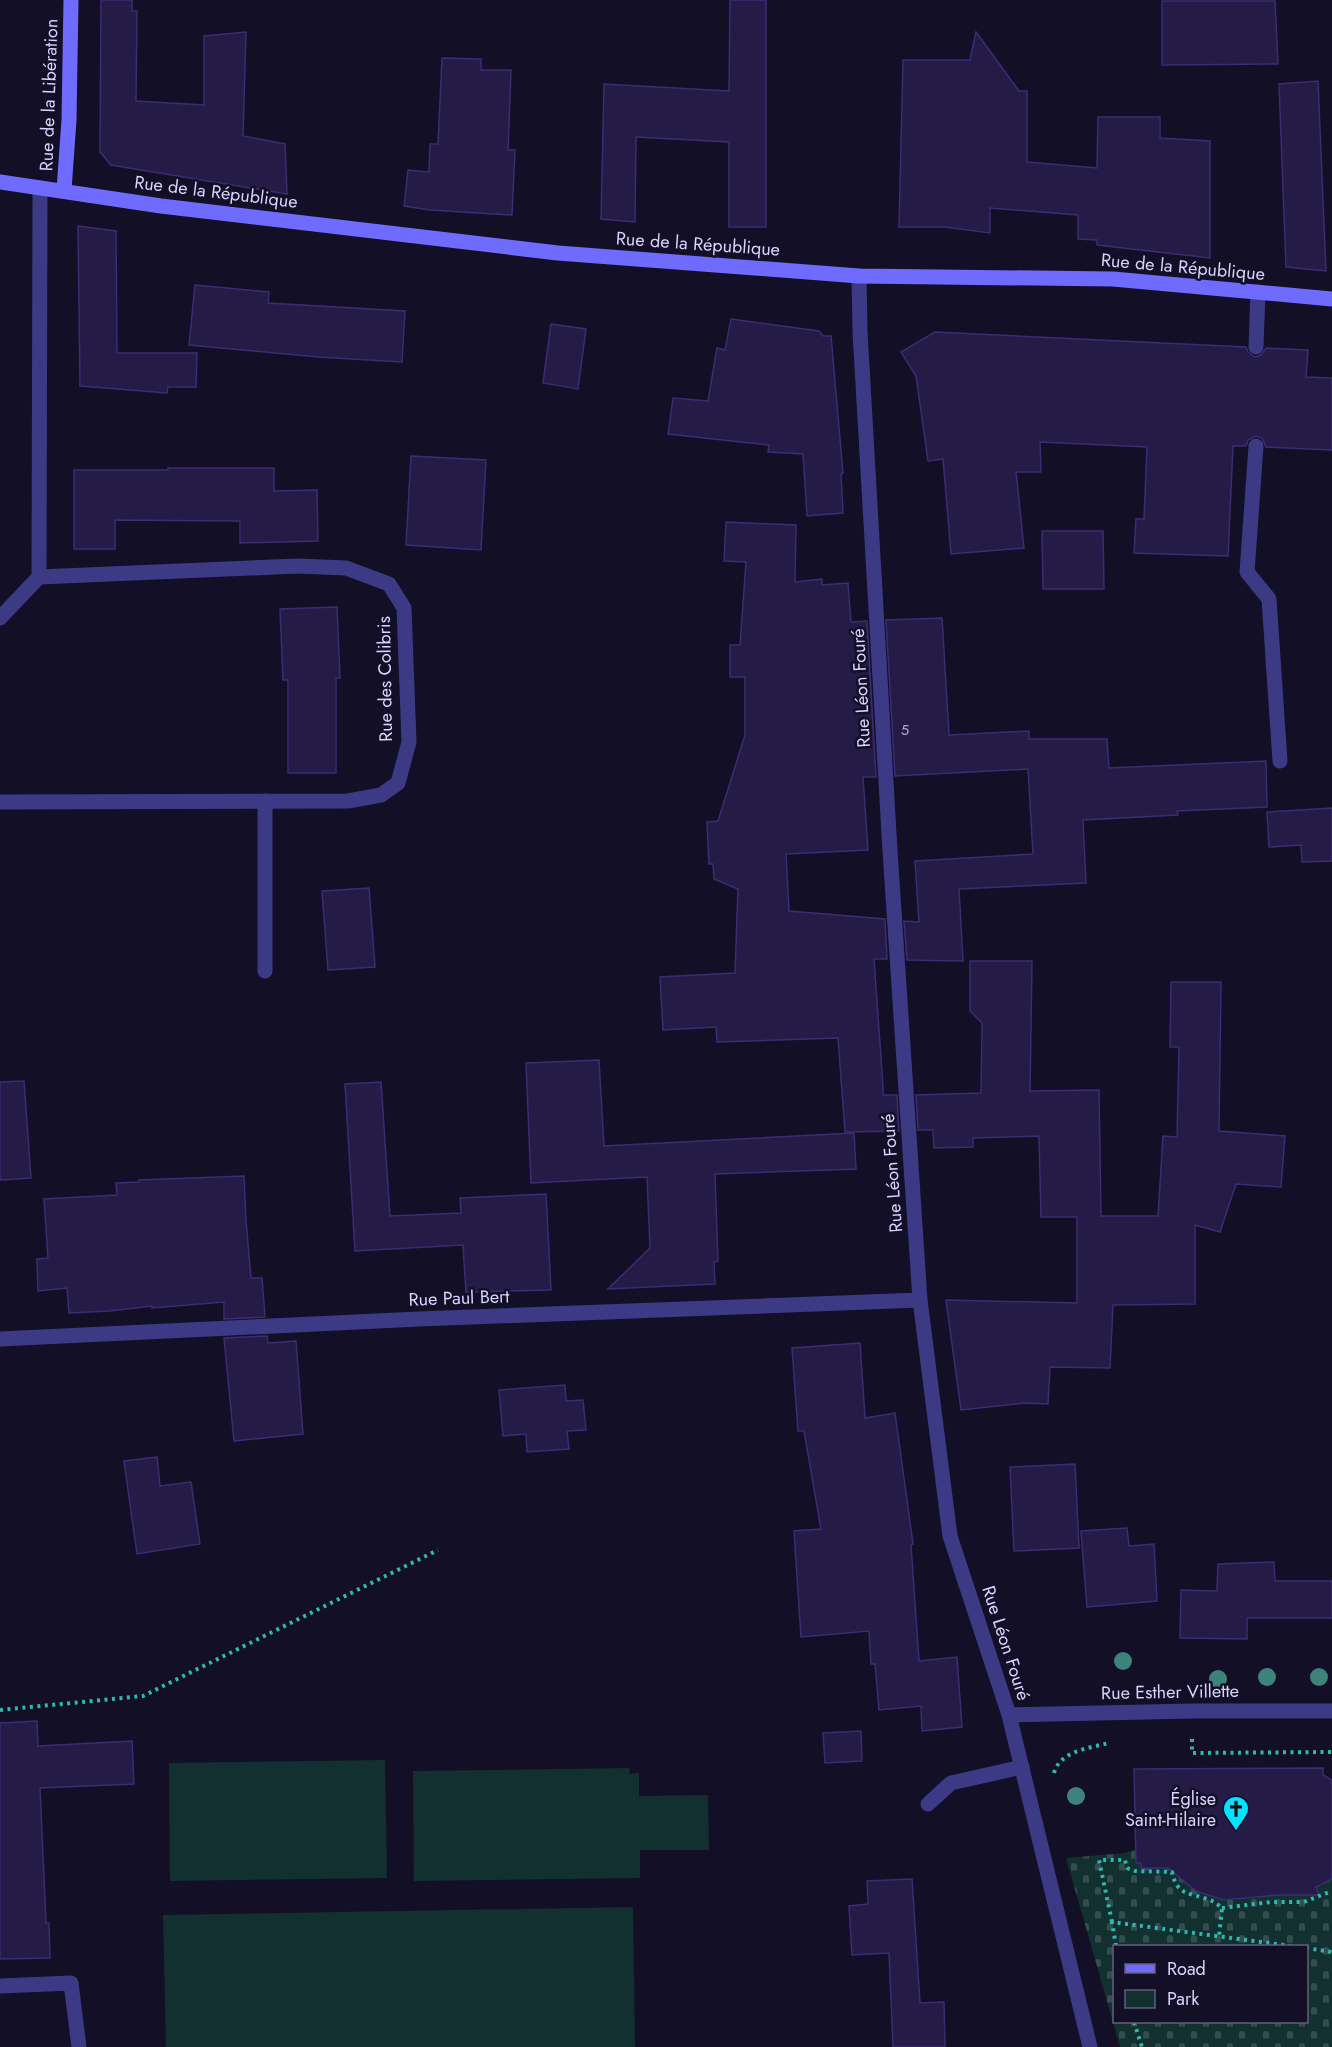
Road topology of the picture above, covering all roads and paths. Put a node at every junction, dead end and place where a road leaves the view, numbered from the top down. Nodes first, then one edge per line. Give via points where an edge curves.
1 (71, 0) edge
2 (0, 182) edge
3 (40, 188) junction
4 (64, 190) junction
5 (859, 276) junction
6 (1258, 292) junction
7 (1332, 299) edge
8 (1256, 347) dead end
9 (1256, 447) dead end
10 (39, 577) junction
11 (0, 618) edge
12 (1280, 761) dead end
13 (265, 801) junction
14 (0, 802) edge
15 (265, 971) dead end
16 (920, 1299) junction
17 (0, 1339) edge
18 (438, 1550) dead end
19 (0, 1710) edge
20 (1192, 1711) junction
21 (1332, 1711) edge
22 (1009, 1715) junction
23 (1183, 1739) dead end
24 (1192, 1739) junction
25 (1200, 1739) dead end
26 (1114, 1743) dead end
27 (1332, 1752) edge
28 (1022, 1767) junction
29 (1031, 1803) junction
30 (928, 1804) dead end
31 (1332, 1891) edge
32 (1222, 1908) junction
33 (1112, 1922) junction
34 (1219, 1937) junction
35 (1116, 1945) edge
36 (1277, 1945) edge
37 (1308, 1948) edge
38 (1332, 1952) edge
39 (0, 1986) edge
40 (1134, 2023) edge
41 (79, 2047) edge
42 (1090, 2047) edge
43 (1142, 2047) edge

1 - 4 street, Rue de la Libération
2 - 3 street, Rue de la République
3 - 4 street, Rue de la République
3 - 10 street
4 - 5 street, Rue de la République via 161,206 558,253
5 - 6 street, Rue de la République via 1113,279
5 - 16 street, Rue Léon Fouré
6 - 7 street, Rue de la République
6 - 8 street
9 - 12 street via 1247,572 1269,598
10 - 11 street
10 - 13 street, Rue des Colibris via 298,566 346,568 388,584 404,608 409,742 398,783 381,795 348,801
13 - 14 street, Rue des Colibris
13 - 15 street
16 - 17 street, Rue Paul Bert
16 - 22 street, Rue Léon Fouré via 950,1536
18 - 19 path via 143,1696
20 - 21 street, Rue Esther Villette
20 - 22 street, Rue Esther Villette
20 - 24 path
22 - 28 street, Rue Léon Fouré
23 - 24 path
24 - 25 path
24 - 27 path via 1192,1753
26 - 29 path via 1083,1749 1061,1760 1053,1772 1061,1793
28 - 29 street, Rue Léon Fouré
28 - 30 street via 951,1783
29 - 42 street, Rue Léon Fouré
31 - 32 path via 1304,1902
32 - 33 path via 1209,1899 1191,1896 1174,1882 1172,1872 1135,1872 1127,1868 1125,1860 1099,1860
32 - 34 path
33 - 34 path
33 - 35 path
34 - 36 path
37 - 38 path
39 - 41 street via 71,1983
40 - 43 path

